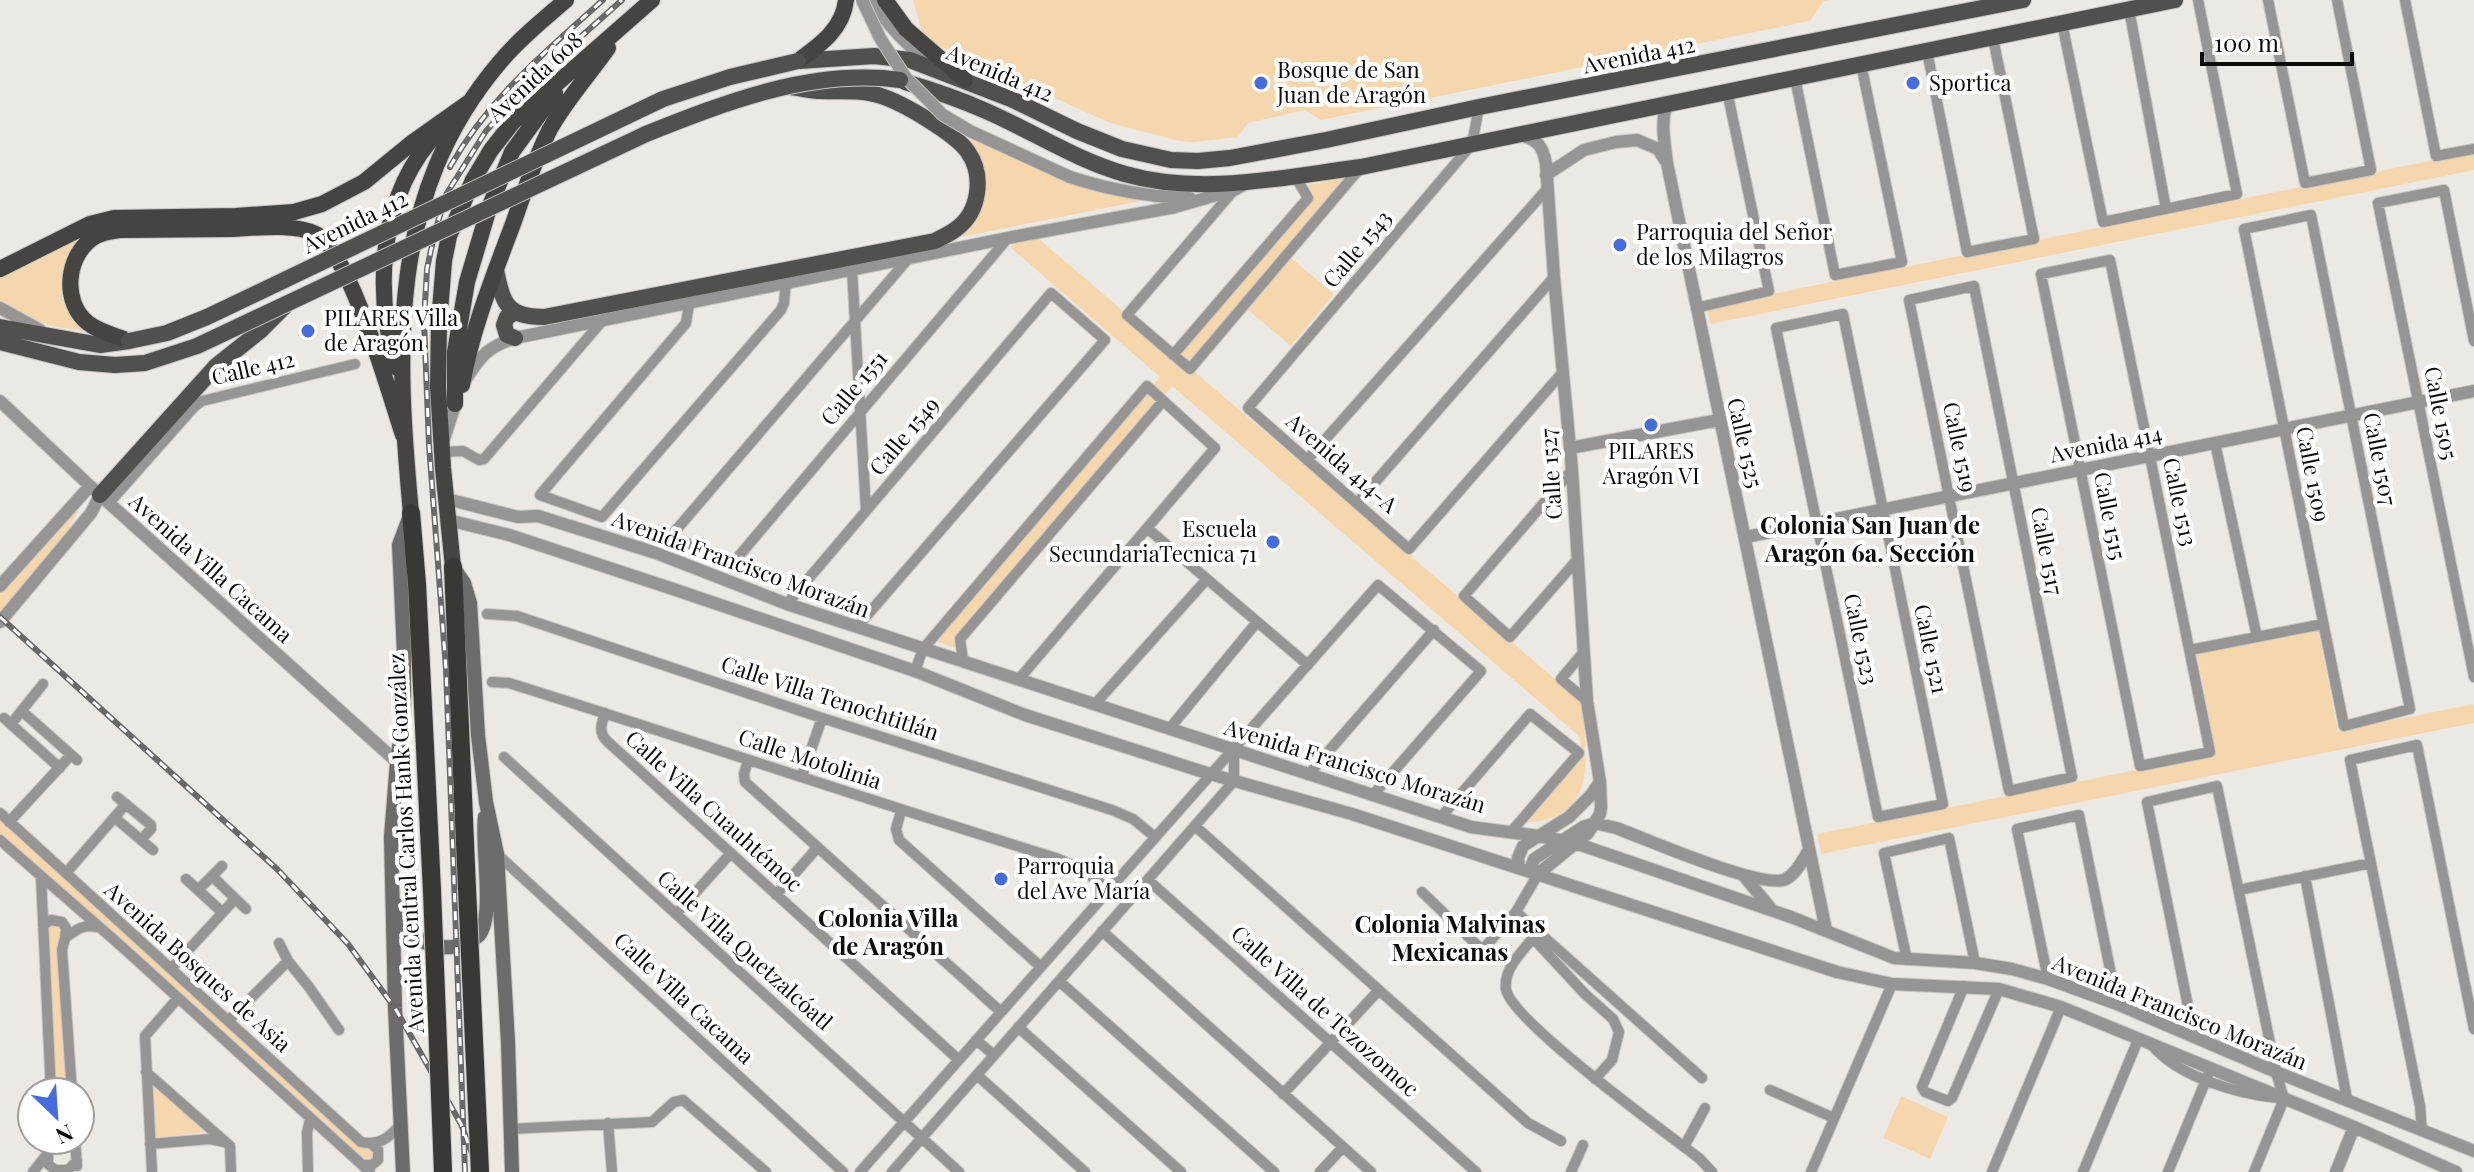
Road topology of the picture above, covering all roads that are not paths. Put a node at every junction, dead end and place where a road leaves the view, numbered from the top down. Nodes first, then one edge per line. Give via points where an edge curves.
1 (566, 0) edge
2 (652, 0) edge
3 (846, 0) edge
4 (862, 0) edge
5 (873, 0) edge
6 (885, 0) edge
7 (2023, 0) edge
8 (2175, 0) edge
9 (2198, 0) edge
10 (2268, 0) edge
11 (2337, 0) edge
12 (2405, 0) edge
13 (2096, 8) edge
14 (2129, 9) junction
15 (628, 21) junction
16 (2062, 23) junction
17 (1993, 38) junction
18 (1927, 51) junction
19 (798, 61) junction
20 (1861, 64) junction
21 (578, 66) junction
22 (945, 72) junction
23 (1795, 78) junction
24 (965, 80) junction
25 (789, 87) junction
26 (1727, 91) junction
27 (472, 100) junction
28 (1667, 104) junction
29 (1479, 107) junction
30 (1520, 135) junction
31 (1472, 144) junction
32 (2474, 149) edge
33 (1667, 163) junction
34 (1361, 167) junction
35 (1546, 175) junction
36 (1295, 176) junction
37 (1241, 186) junction
38 (1547, 189) junction
39 (1201, 198) junction
40 (2166, 209) junction
41 (2244, 229) joint
42 (1007, 239) junction
43 (1262, 251) junction
44 (908, 259) junction
45 (1278, 264) junction
46 (0, 269) edge
47 (496, 270) junction
48 (852, 270) junction
49 (2041, 274) joint
50 (1554, 277) junction
51 (786, 283) junction
52 (1974, 286) joint
53 (689, 304) junction
54 (286, 305) junction
55 (0, 308) edge
56 (1696, 308) junction
57 (514, 313) junction
58 (1843, 314) joint
59 (603, 320) junction
60 (854, 321) junction
61 (0, 327) edge
62 (50, 335) junction
63 (515, 338) junction
64 (129, 341) junction
65 (2474, 341) edge
66 (0, 342) edge
67 (1173, 355) junction
68 (355, 364) dead end
69 (1562, 373) junction
70 (462, 385) junction
71 (2474, 391) edge
72 (402, 392) junction
73 (0, 401) edge
74 (1163, 401) junction
75 (2418, 402) junction
76 (455, 404) junction
77 (1248, 408) joint
78 (859, 413) junction
79 (2351, 416) junction
80 (1719, 420) junction
81 (2284, 429) junction
82 (403, 435) junction
83 (2215, 443) junction
84 (442, 448) junction
85 (1570, 448) junction
86 (2150, 456) junction
87 (1307, 460) junction
88 (1572, 470) junction
89 (2080, 470) junction
90 (2014, 483) junction
91 (100, 495) junction
92 (1949, 496) junction
93 (447, 499) junction
94 (1357, 503) junction
95 (866, 510) junction
96 (1883, 510) junction
97 (411, 513) junction
98 (518, 517) junction
99 (448, 520) junction
100 (1817, 523) junction
101 (1147, 528) junction
102 (509, 535) junction
103 (1746, 537) junction
104 (1577, 560) junction
105 (453, 567) junction
106 (1207, 579) junction
107 (0, 586) edge
108 (966, 598) junction
109 (787, 604) junction
110 (984, 610) junction
111 (487, 614) dead end
112 (0, 622) edge
113 (1257, 622) junction
114 (2323, 624) junction
115 (857, 627) junction
116 (1434, 630) junction
117 (2257, 637) junction
118 (923, 649) junction
119 (2190, 650) junction
120 (1583, 653) junction
121 (963, 661) junction
122 (1308, 665) junction
123 (915, 671) junction
124 (2474, 677) edge
125 (1019, 679) junction
126 (492, 682) dead end
127 (43, 684) dead end
128 (1587, 701) junction
129 (1095, 704) junction
130 (23, 712) junction
131 (605, 713) junction
132 (822, 718) junction
133 (2344, 726) joint
134 (1170, 728) junction
135 (1234, 750) junction
136 (2210, 752) joint
137 (504, 757) dead end
138 (748, 760) junction
139 (397, 762) junction
140 (60, 768) junction
141 (1210, 774) junction
142 (1308, 775) junction
143 (802, 776) junction
144 (1234, 781) junction
145 (1600, 782) junction
146 (2009, 791) joint
147 (1373, 795) junction
148 (486, 802) junction
149 (901, 811) junction
150 (0, 813) edge
151 (1441, 817) junction
152 (1878, 817) joint
153 (115, 818) junction
154 (9, 822) junction
155 (1595, 823) junction
156 (1195, 826) junction
157 (1511, 832) junction
158 (1538, 836) junction
159 (1155, 837) junction
160 (0, 840) edge
161 (141, 840) junction
162 (1561, 840) junction
163 (1575, 843) junction
164 (817, 848) junction
165 (153, 850) dead end
166 (1809, 850) junction
167 (731, 853) junction
168 (497, 854) junction
169 (2371, 863) junction
170 (222, 866) dead end
171 (66, 873) junction
172 (1530, 874) junction
173 (212, 876) junction
174 (1744, 876) junction
175 (2305, 876) junction
176 (41, 877) junction
177 (392, 877) junction
178 (186, 879) dead end
179 (1148, 880) junction
180 (198, 890) junction
181 (1108, 890) junction
182 (2239, 890) junction
183 (1422, 892) dead end
184 (776, 895) junction
185 (235, 899) junction
186 (246, 909) dead end
187 (1772, 910) junction
188 (222, 912) junction
189 (1516, 912) junction
190 (676, 914) junction
191 (43, 925) junction
192 (99, 927) junction
193 (1826, 930) junction
194 (1102, 931) junction
195 (1536, 934) junction
196 (65, 938) junction
197 (1065, 939) junction
198 (279, 943) dead end
199 (1083, 954) junction
200 (1907, 960) junction
201 (288, 961) junction
202 (1975, 963) junction
203 (1041, 967) junction
204 (171, 969) junction
205 (2048, 979) junction
206 (1059, 981) junction
207 (1892, 984) junction
208 (1964, 986) junction
209 (1999, 989) junction
210 (1379, 990) junction
211 (178, 998) junction
212 (2117, 1004) junction
213 (2061, 1007) junction
214 (1001, 1012) junction
215 (228, 1021) junction
216 (1018, 1027) junction
217 (2474, 1029) edge
218 (339, 1030) dead end
219 (2194, 1036) junction
220 (976, 1040) junction
221 (2138, 1040) junction
222 (1329, 1043) junction
223 (994, 1055) junction
224 (959, 1060) junction
225 (146, 1072) junction
226 (2276, 1072) junction
227 (977, 1075) junction
228 (2208, 1075) junction
229 (50, 1076) edge
230 (71, 1076) edge
231 (1702, 1078) dead end
232 (1595, 1079) junction
233 (1770, 1090) dead end
234 (1283, 1094) junction
235 (2284, 1099) junction
236 (2347, 1099) junction
237 (1705, 1108) dead end
238 (1834, 1118) junction
239 (310, 1119) junction
240 (905, 1122) junction
241 (608, 1123) junction
242 (401, 1124) junction
243 (2354, 1127) junction
244 (509, 1129) junction
245 (2422, 1131) junction
246 (922, 1138) junction
247 (1561, 1141) dead end
248 (150, 1144) junction
249 (372, 1144) junction
250 (1583, 1145) dead end
251 (230, 1146) junction
252 (1343, 1147) junction
253 (1684, 1147) junction
254 (2474, 1151) edge
255 (46, 1156) edge
256 (48, 1156) edge
257 (2428, 1166) edge
258 (77, 1167) edge
259 (367, 1169) edge
260 (763, 1171) edge
261 (33, 1172) edge
262 (152, 1172) edge
263 (231, 1172) edge
264 (308, 1172) edge
265 (403, 1172) edge
266 (443, 1172) edge
267 (480, 1172) edge
268 (512, 1172) edge
269 (612, 1172) edge
270 (843, 1172) edge
271 (860, 1172) edge
272 (892, 1172) edge
273 (959, 1172) edge
274 (1085, 1172) edge
275 (1181, 1172) edge
276 (1274, 1172) edge
277 (1320, 1172) edge
278 (1371, 1172) edge
279 (1476, 1172) edge
280 (1571, 1172) edge
281 (1712, 1172) edge
282 (1811, 1172) edge
283 (1992, 1172) edge
284 (2083, 1172) edge
285 (2168, 1172) edge
286 (2254, 1172) edge
287 (2336, 1172) edge
288 (2456, 1172) edge

1 - 27 highway, Avenida 608 via 511,50
2 - 15 highway, Avenida 608
3 - 19 highway via 834,30
4 - 39 street, bridge via 906,78 943,115 970,131 1103,188
5 - 22 street via 907,45
6 - 24 highway via 906,29
7 - 29 main road, Avenida 412
8 - 14 main road, Avenida 412
9 - 40 street via 2237,194
10 - 11 street via 2305,183 2371,170
12 - 32 street via 2436,156
13 - 14 main road, Avenida 412
13 - 16 main road, Avenida 412
14 - 40 street
15 - 21 highway, Avenida 608
15 - 47 highway via 551,128
16 - 17 main road, Avenida 412
16 - 40 street via 2103,222
17 - 18 main road, Avenida 412
17 - 18 street via 2034,239 1967,252
18 - 20 main road, Avenida 412
19 - 22 main road, Avenida 412 via 874,56 910,60
19 - 64 main road, Avenida 412, bridge via 663,99 207,317
20 - 23 main road, Avenida 412
20 - 23 street via 1902,262 1835,275
21 - 76 highway via 512,152 489,208 467,282 455,352
21 - 84 highway, Avenida 608 via 523,113 491,150 449,236 439,323
22 - 24 main road, Avenida 412
23 - 26 main road, Avenida 412
24 - 29 main road, Avenida 412 via 1122,149 1171,160 1230,158
25 - 37 main road, Avenida 412, bridge via 848,77 900,80 944,93 1125,174
25 - 54 main road, Avenida 412, bridge via 700,112 646,134
25 - 57 main road via 881,96 958,140 975,166 979,186 973,208 959,228 935,241 544,317
26 - 28 main road, Avenida 412
26 - 56 street via 1769,291
27 - 46 highway via 364,182 322,204 294,212 114,218 90,224
27 - 72 highway, Avenida 608 via 426,190 415,229 407,267
27 - 72 highway via 431,139 394,209 383,278 385,318
28 - 30 main road, Avenida 412
28 - 33 street, Calle 1525
29 - 31 street, Calle 1543
30 - 31 main road, Avenida 412
30 - 35 street, Calle 1527 via 1544,149
31 - 34 main road, Avenida 412
31 - 77 street, Calle 1543
33 - 35 street via 1658,149 1637,140 1584,150
33 - 56 street, Calle 1525
34 - 36 main road, Avenida 412
34 - 45 street
35 - 38 street, Calle 1527
36 - 37 main road, Avenida 412
36 - 43 street via 1308,198
37 - 39 street, Avenida 412
37 - 67 street via 1127,315
38 - 50 street, Calle 1527
38 - 87 street
39 - 42 street, Avenida 412
41 - 79 street, Calle 1507 via 2311,215
41 - 81 street, Calle 1509
42 - 44 street, Avenida 412
42 - 78 street, Calle 1551
43 - 45 street
43 - 67 street
44 - 48 street, Avenida 412
44 - 60 street
45 - 67 street via 1190,369
47 - 57 main road via 501,294
47 - 70 highway
48 - 51 street, Avenida 412
48 - 60 street
49 - 86 street, Calle 1513 via 2110,260
49 - 89 street, Calle 1515
50 - 69 street, Calle 1527
50 - 94 street
51 - 53 street, Avenida 412
51 - 53 street via 781,310 602,517 540,495 686,323
52 - 90 street, Calle 1517
52 - 92 street, Calle 1519 via 1909,300
53 - 59 street, Avenida 412
54 - 66 main road, Avenida 412, bridge via 197,346 145,363 79,362
54 - 91 main road via 216,366
55 - 62 street
56 - 80 street, Calle 1525
57 - 63 main road via 504,325 507,335
58 - 96 street, Calle 1521
58 - 100 street, Calle 1523 via 1776,328
59 - 63 street, Avenida 412
59 - 84 street via 482,460
60 - 78 street
60 - 78 street, Calle 1551 via 671,536 733,563
61 - 62 main road, Avenida 412
62 - 64 main road, Avenida 412 via 100,345
63 - 70 street, Avenida 412 via 488,349
64 - 82 highway via 89,324 74,306 70,282 75,260 94,237 120,230 278,228 316,234 327,243 358,302
65 - 75 street, Calle 1505 via 2444,190 2378,203
68 - 91 street, Calle 412 via 202,401
69 - 85 street, Calle 1527
69 - 94 street, Avenida 414-A via 1409,549
70 - 76 street, Avenida 412
71 - 75 street, Avenida 414
72 - 82 highway, Avenida Central Carlos Hank González
73 - 91 street, Avenida Villa Cacama
74 - 101 street via 1215,448
74 - 108 street via 1147,386
74 - 110 street
75 - 79 street, Avenida 414
75 - 124 street, Calle 1505
76 - 84 street, Avenida 412
77 - 87 street, Avenida 414-A
78 - 95 street
79 - 81 street, Avenida 414
79 - 133 street, Calle 1507 via 2410,709
80 - 85 street
80 - 103 street, Calle 1525
81 - 83 street, Avenida 414
81 - 114 street, Calle 1509
82 - 97 highway, Avenida Central Carlos Hank González
83 - 86 street, Avenida 414
83 - 117 street
84 - 93 highway
85 - 88 street, Calle 1527
86 - 89 street, Avenida 414
86 - 119 street, Calle 1513
87 - 94 street, Avenida 414-A
88 - 104 street, Calle 1527
88 - 104 street via 1464,596 1510,637
89 - 90 street, Avenida 414
89 - 136 street, Calle 1515 via 2140,766
90 - 92 street, Avenida 414
90 - 146 street, Calle 1517 via 2072,777
91 - 107 street
91 - 112 street via 91,513
91 - 139 street, Avenida Villa Cacama
92 - 96 street, Avenida 414
92 - 146 street, Calle 1519
93 - 98 street, Avenida Francisco Morazán
93 - 99 highway
95 - 109 street, Calle 1549
95 - 115 street, Calle 1549 via 1051,293 1105,340
96 - 100 street, Avenida 414
96 - 152 street, Calle 1521 via 1943,804
97 - 139 main road, Avenida Central Carlos Hank González via 399,545 404,711
97 - 266 highway, Avenida Central Carlos Hank González, bridge
98 - 102 street
98 - 109 street, Avenida Francisco Morazán via 538,516 656,553
99 - 102 street, Avenida Francisco Morazán
99 - 105 highway
100 - 103 street, Avenida 414
100 - 152 street, Calle 1523
101 - 106 street
101 - 125 street
102 - 123 street, Avenida Francisco Morazán
103 - 166 street, Calle 1525
104 - 120 street, Calle 1527
105 - 148 main road via 470,603
105 - 267 highway, bridge
106 - 113 street
106 - 129 street
108 - 110 street
108 - 118 street
109 - 115 street, Avenida Francisco Morazán
110 - 121 street via 960,639
111 - 132 street, Calle Villa Tenochtitlán via 517,616
113 - 122 street
113 - 134 street
114 - 117 street
114 - 133 street, Calle 1509
115 - 118 street, Avenida Francisco Morazán
116 - 122 street via 1378,585
116 - 142 street
116 - 147 street via 1481,671
117 - 119 street
118 - 121 street, Avenida Francisco Morazán
118 - 123 street
119 - 136 street, Calle 1513
120 - 128 street, Calle 1527
120 - 128 street via 1561,679
121 - 125 street, Avenida Francisco Morazán
122 - 135 street
123 - 141 street, Avenida Francisco Morazán via 1025,715
125 - 129 street, Avenida Francisco Morazán
126 - 131 street, Calle Motolinia
127 - 130 street
128 - 145 street, Calle 1527
129 - 134 street, Avenida Francisco Morazán
130 - 140 street via 74,758
130 - 140 street via 8,721
131 - 138 street, Calle Motolinia
131 - 167 street, Calle Villa Cuauhtémoc via 600,728 604,738
132 - 143 street
132 - 159 street, Calle Villa Tenochtitlán via 1112,810
134 - 135 street, Avenida Francisco Morazán
135 - 141 street
135 - 142 street, Avenida Francisco Morazán
135 - 144 street
137 - 190 street, Calle Villa Quetzalcóatl
138 - 143 street, Calle Motolinia
138 - 164 street via 745,782
139 - 177 main road, Avenida Central Carlos Hank González
140 - 154 street
141 - 144 street, Avenida Francisco Morazán
141 - 159 street
142 - 147 street, Avenida Francisco Morazán
143 - 149 street, Calle Motolinia
144 - 156 street
144 - 172 street, Avenida Francisco Morazán
145 - 155 street, Calle 1527 via 1601,807
145 - 158 street via 1569,817
147 - 151 street, Avenida Francisco Morazán
148 - 168 main road
148 - 177 main road via 482,836 488,904 481,933 474,939 449,948 419,940 399,914
149 - 181 street, Calle Motolinia via 1076,866
149 - 203 street via 899,840
150 - 154 street, Avenida Bosques de Asia
151 - 157 street, Avenida Francisco Morazán
151 - 157 street via 1530,714 1579,753
153 - 161 street
153 - 161 street via 121,801 152,827
153 - 171 street
154 - 171 street, Avenida Bosques de Asia
155 - 162 street
155 - 163 street
155 - 174 street
156 - 179 street
156 - 210 street
157 - 158 street, Avenida Francisco Morazán
158 - 162 street, Avenida Francisco Morazán
158 - 172 street via 1520,852
159 - 181 street
160 - 176 street, Avenida Bosques de Asia
161 - 165 street
162 - 163 street, Avenida Francisco Morazán
162 - 172 street via 1534,859
163 - 172 street
163 - 187 street, Avenida Francisco Morazán
164 - 184 street
164 - 214 street
166 - 174 street via 1786,879
166 - 193 street, Calle 1525
167 - 184 street, Calle Villa Cuauhtémoc
167 - 190 street
168 - 244 main road
168 - 270 street, Calle Villa Cacama
169 - 175 street
169 - 217 street via 2350,760 2417,745
169 - 245 street
170 - 173 street
171 - 204 street, Avenida Bosques de Asia
172 - 189 street
172 - 207 street, Avenida Francisco Morazán via 1825,968
173 - 180 street
173 - 185 street
174 - 187 street
175 - 182 street
175 - 236 street
176 - 191 street
176 - 192 street, Avenida Bosques de Asia
177 - 242 main road, Avenida Central Carlos Hank González
178 - 180 street
179 - 194 street
179 - 222 street, Calle Villa de Tezozomoc
180 - 188 street
181 - 197 street
182 - 219 street via 2217,786 2147,802
182 - 226 street
183 - 189 street via 1481,948
184 - 224 street, Calle Villa Cuauhtémoc
185 - 186 street
185 - 188 street
187 - 193 street, Avenida Francisco Morazán
188 - 204 street
189 - 195 street
190 - 240 street, Calle Villa Quetzalcóatl
191 - 196 street via 57,919 66,928
191 - 229 street
192 - 196 street via 85,925
192 - 211 street, Avenida Bosques de Asia
193 - 200 street, Avenida Francisco Morazán
194 - 199 street
194 - 234 street
195 - 231 street
195 - 232 street via 1619,1032 1612,1060
195 - 232 street via 1509,972 1508,996
196 - 230 street via 62,964
197 - 199 street
197 - 203 street
198 - 201 street
199 - 206 street
200 - 202 street, Avenida Francisco Morazán
200 - 202 street via 1884,853 1949,838
201 - 215 street
201 - 218 street
202 - 205 street, Avenida Francisco Morazán
203 - 214 street
204 - 215 street, Avenida Bosques de Asia
205 - 212 street, Avenida Francisco Morazán
205 - 212 street via 2017,829 2079,815
206 - 216 street
206 - 276 street
207 - 208 street, Avenida Francisco Morazán
207 - 238 street
208 - 209 street, Avenida Francisco Morazán
208 - 209 street via 1923,1089 1950,1101
209 - 213 street, Avenida Francisco Morazán
210 - 222 street
210 - 247 street via 1528,1123
211 - 225 street via 145,1036
211 - 239 street, Avenida Bosques de Asia
212 - 219 street, Avenida Francisco Morazán
213 - 221 street, Avenida Francisco Morazán
213 - 283 street
214 - 220 street
215 - 249 street, Avenida Bosques de Asia via 361,1142
216 - 223 street
216 - 275 street
219 - 226 street, Avenida Francisco Morazán
220 - 223 street
220 - 224 street
221 - 228 street, Avenida Francisco Morazán
221 - 284 street
222 - 234 street
222 - 279 street, Calle Villa de Tezozomoc
223 - 227 street
224 - 240 street
225 - 248 street
225 - 251 street
226 - 235 street
226 - 236 street, Avenida Francisco Morazán
227 - 246 street
227 - 274 street
228 - 235 street, Avenida Francisco Morazán
228 - 285 street
232 - 253 street
233 - 238 street
234 - 252 street
235 - 243 street, Avenida Francisco Morazán
235 - 286 street
236 - 245 street, Avenida Francisco Morazán
237 - 253 street
238 - 282 street
239 - 259 street, Avenida Bosques de Asia
239 - 264 street
240 - 246 street, Calle Villa Quetzalcóatl
240 - 271 street
241 - 244 street
241 - 260 street via 652,1122 683,1100
241 - 269 street
242 - 249 street via 391,1136
242 - 265 main road, Avenida Central Carlos Hank González
243 - 257 street, Avenida Francisco Morazán
243 - 287 street
244 - 268 main road
245 - 254 street, Avenida Francisco Morazán
246 - 272 street
246 - 273 street, Calle Villa Quetzalcóatl
248 - 251 street via 210,1139
248 - 262 street
249 - 259 street, Avenida Bosques de Asia via 378,1160
250 - 280 street
251 - 263 street
252 - 277 street
252 - 278 street
253 - 281 street
255 - 261 street
256 - 258 street via 55,1170
257 - 288 street, Avenida Francisco Morazán

